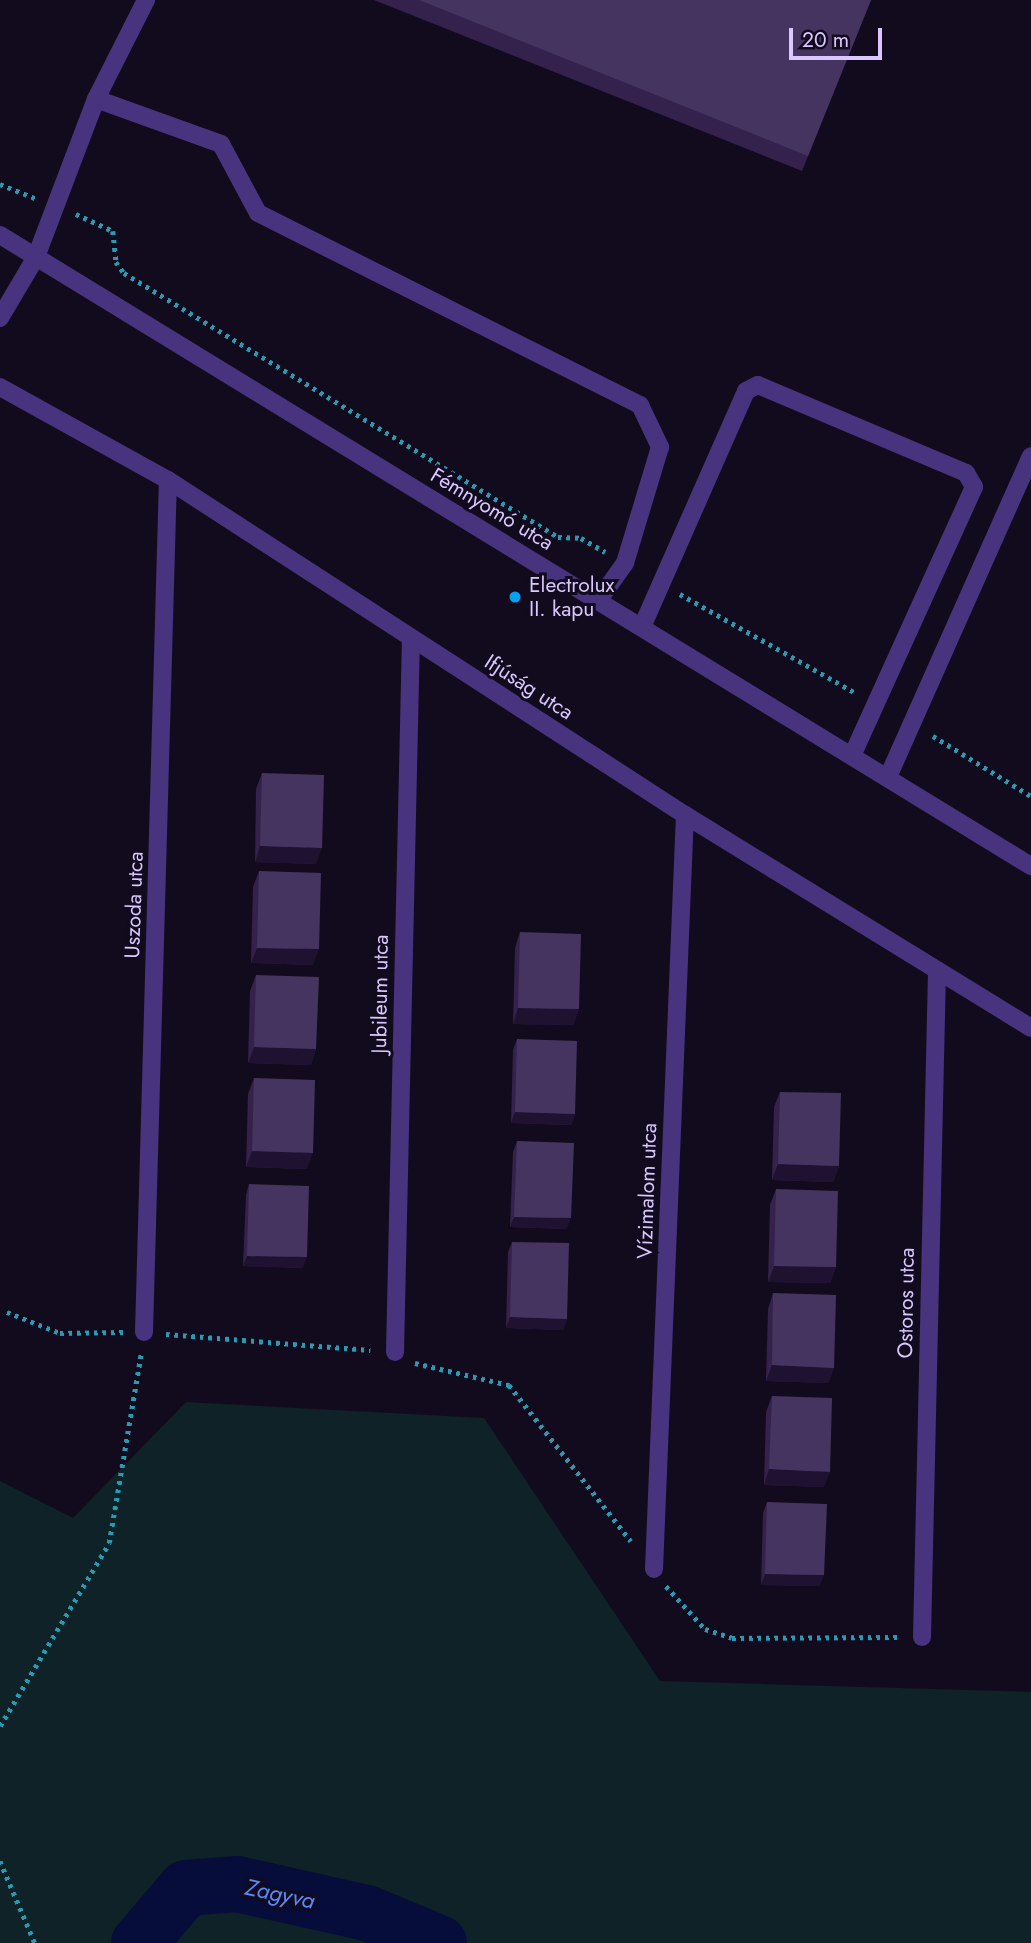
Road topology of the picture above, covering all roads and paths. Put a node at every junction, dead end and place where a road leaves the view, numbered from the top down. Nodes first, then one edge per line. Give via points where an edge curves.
1 (146, 0) edge
2 (96, 99) junction
3 (0, 184) edge
4 (58, 208) junction
5 (0, 235) edge
6 (36, 257) junction
7 (0, 318) edge
8 (0, 387) edge
9 (1031, 456) edge
10 (168, 480) junction
11 (625, 563) junction
12 (664, 585) junction
13 (598, 601) junction
14 (642, 627) junction
15 (411, 638) junction
16 (878, 707) junction
17 (911, 726) junction
18 (852, 755) junction
19 (888, 777) junction
20 (1031, 796) edge
21 (685, 815) junction
22 (1031, 866) edge
23 (937, 970) junction
24 (1031, 1027) edge
25 (7, 1312) dead end
26 (144, 1332) junction
27 (395, 1352) junction
28 (654, 1569) junction
29 (922, 1637) joint
30 (0, 1726) edge
31 (0, 1861) edge
32 (35, 1943) edge

1 - 2 street
2 - 4 street
2 - 11 street via 221,144 258,213 640,405 660,447
3 - 4 path
4 - 6 street
4 - 11 path via 107,224 124,273 558,537 581,538
5 - 6 street, Fémnyomó utca
6 - 7 street
6 - 13 street, Fémnyomó utca
8 - 10 street, Ifjúság utca
9 - 17 street
10 - 15 street, Ifjúság utca
10 - 26 street, Uszoda utca
11 - 13 street
12 - 14 street
12 - 16 path
12 - 16 street via 746,391 758,386 966,473 974,487
13 - 14 street, Fémnyomó utca
14 - 18 street, Fémnyomó utca
15 - 21 street, Ifjúság utca
15 - 27 street, Jubileum utca
16 - 18 street
17 - 19 street
17 - 20 path
18 - 19 street, Fémnyomó utca
19 - 22 street, Fémnyomó utca
21 - 23 street, Ifjúság utca
21 - 28 street, Vízimalom utca
23 - 24 street, Ifjúság utca
23 - 29 street, Ostoros utca
25 - 26 path via 60,1333
26 - 27 path
26 - 30 path via 109,1543
27 - 28 path via 449,1376 509,1385
28 - 29 path via 705,1629 732,1637
31 - 32 path

